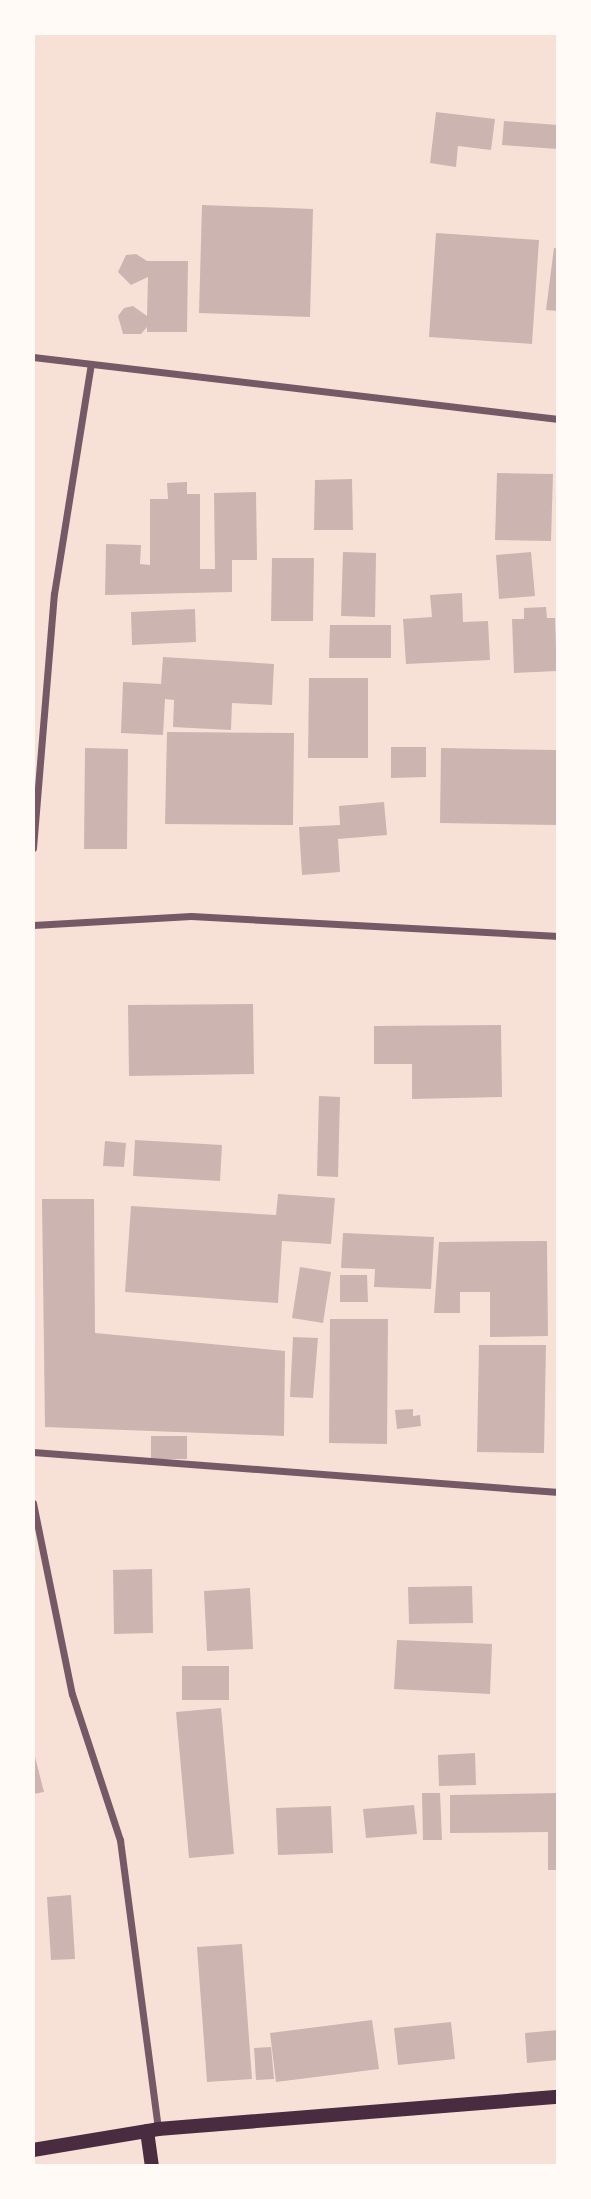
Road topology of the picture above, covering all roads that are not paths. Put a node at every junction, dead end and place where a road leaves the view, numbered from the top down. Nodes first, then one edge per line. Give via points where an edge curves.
1 (33, 358) edge
2 (91, 364) junction
3 (558, 419) edge
4 (33, 848) edge
5 (33, 925) edge
6 (558, 936) edge
7 (33, 1452) edge
8 (558, 1492) edge
9 (33, 1503) edge
10 (558, 2096) edge
11 (153, 2130) junction
12 (33, 2150) edge
13 (152, 2166) edge

1 - 2 street
2 - 3 street
2 - 4 street via 54,594
5 - 6 street via 191,916
7 - 8 street
9 - 11 street via 72,1694 120,1840
10 - 11 main road
11 - 12 main road
11 - 13 main road

